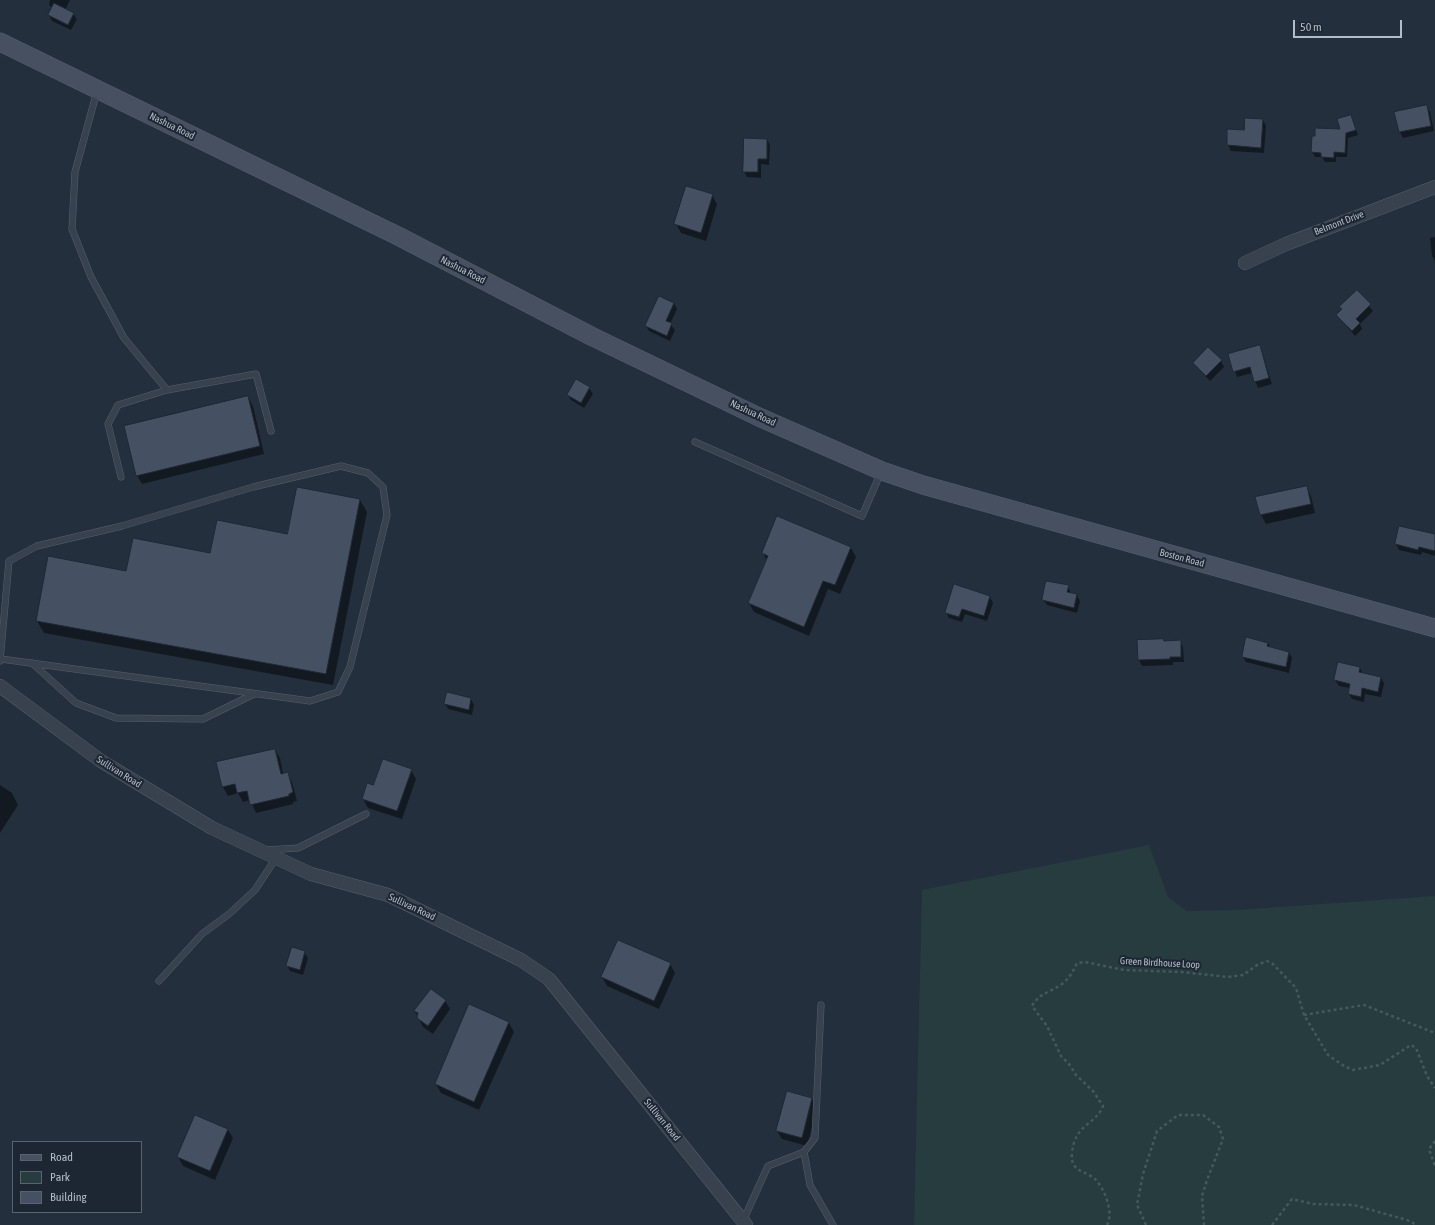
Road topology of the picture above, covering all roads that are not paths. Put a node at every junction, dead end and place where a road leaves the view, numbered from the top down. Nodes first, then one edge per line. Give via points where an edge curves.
1 (0, 42) edge
2 (98, 90) junction
3 (1435, 187) edge
4 (1245, 262) dead end
5 (166, 390) junction
6 (271, 431) dead end
7 (695, 442) dead end
8 (882, 471) junction
9 (121, 477) dead end
10 (930, 486) joint
11 (1435, 628) edge
12 (1, 660) edge
13 (32, 663) junction
14 (0, 686) edge
15 (255, 694) junction
16 (366, 814) dead end
17 (260, 851) junction
18 (276, 858) junction
19 (159, 981) dead end
20 (821, 1005) dead end
21 (804, 1152) junction
22 (745, 1223) edge
23 (833, 1225) edge

1 - 2 main road, Nashua Road
2 - 5 lane via 75,172 72,229 91,277 124,338
2 - 8 main road, Nashua Road via 398,236 593,337 761,418
3 - 4 street, Belmont Drive
5 - 6 lane via 256,374
5 - 9 lane via 118,405 108,424
7 - 8 lane via 862,516
8 - 10 main road, Nashua Road
10 - 11 main road, Boston Road
12 - 13 lane
12 - 15 lane via 9,561 37,546 122,526 253,487 341,466 368,473 383,487 386,515 350,667 338,692 310,701
13 - 15 lane
13 - 15 lane via 76,703 116,718 203,719
14 - 17 street, Sullivan Road via 101,761 212,828
16 - 17 lane via 298,848
17 - 18 street, Sullivan Road
18 - 19 lane via 255,890 202,934
18 - 22 street, Sullivan Road via 311,874 388,895 522,960 549,979
20 - 21 lane via 815,1138
21 - 22 lane via 768,1166
21 - 23 lane via 810,1185

